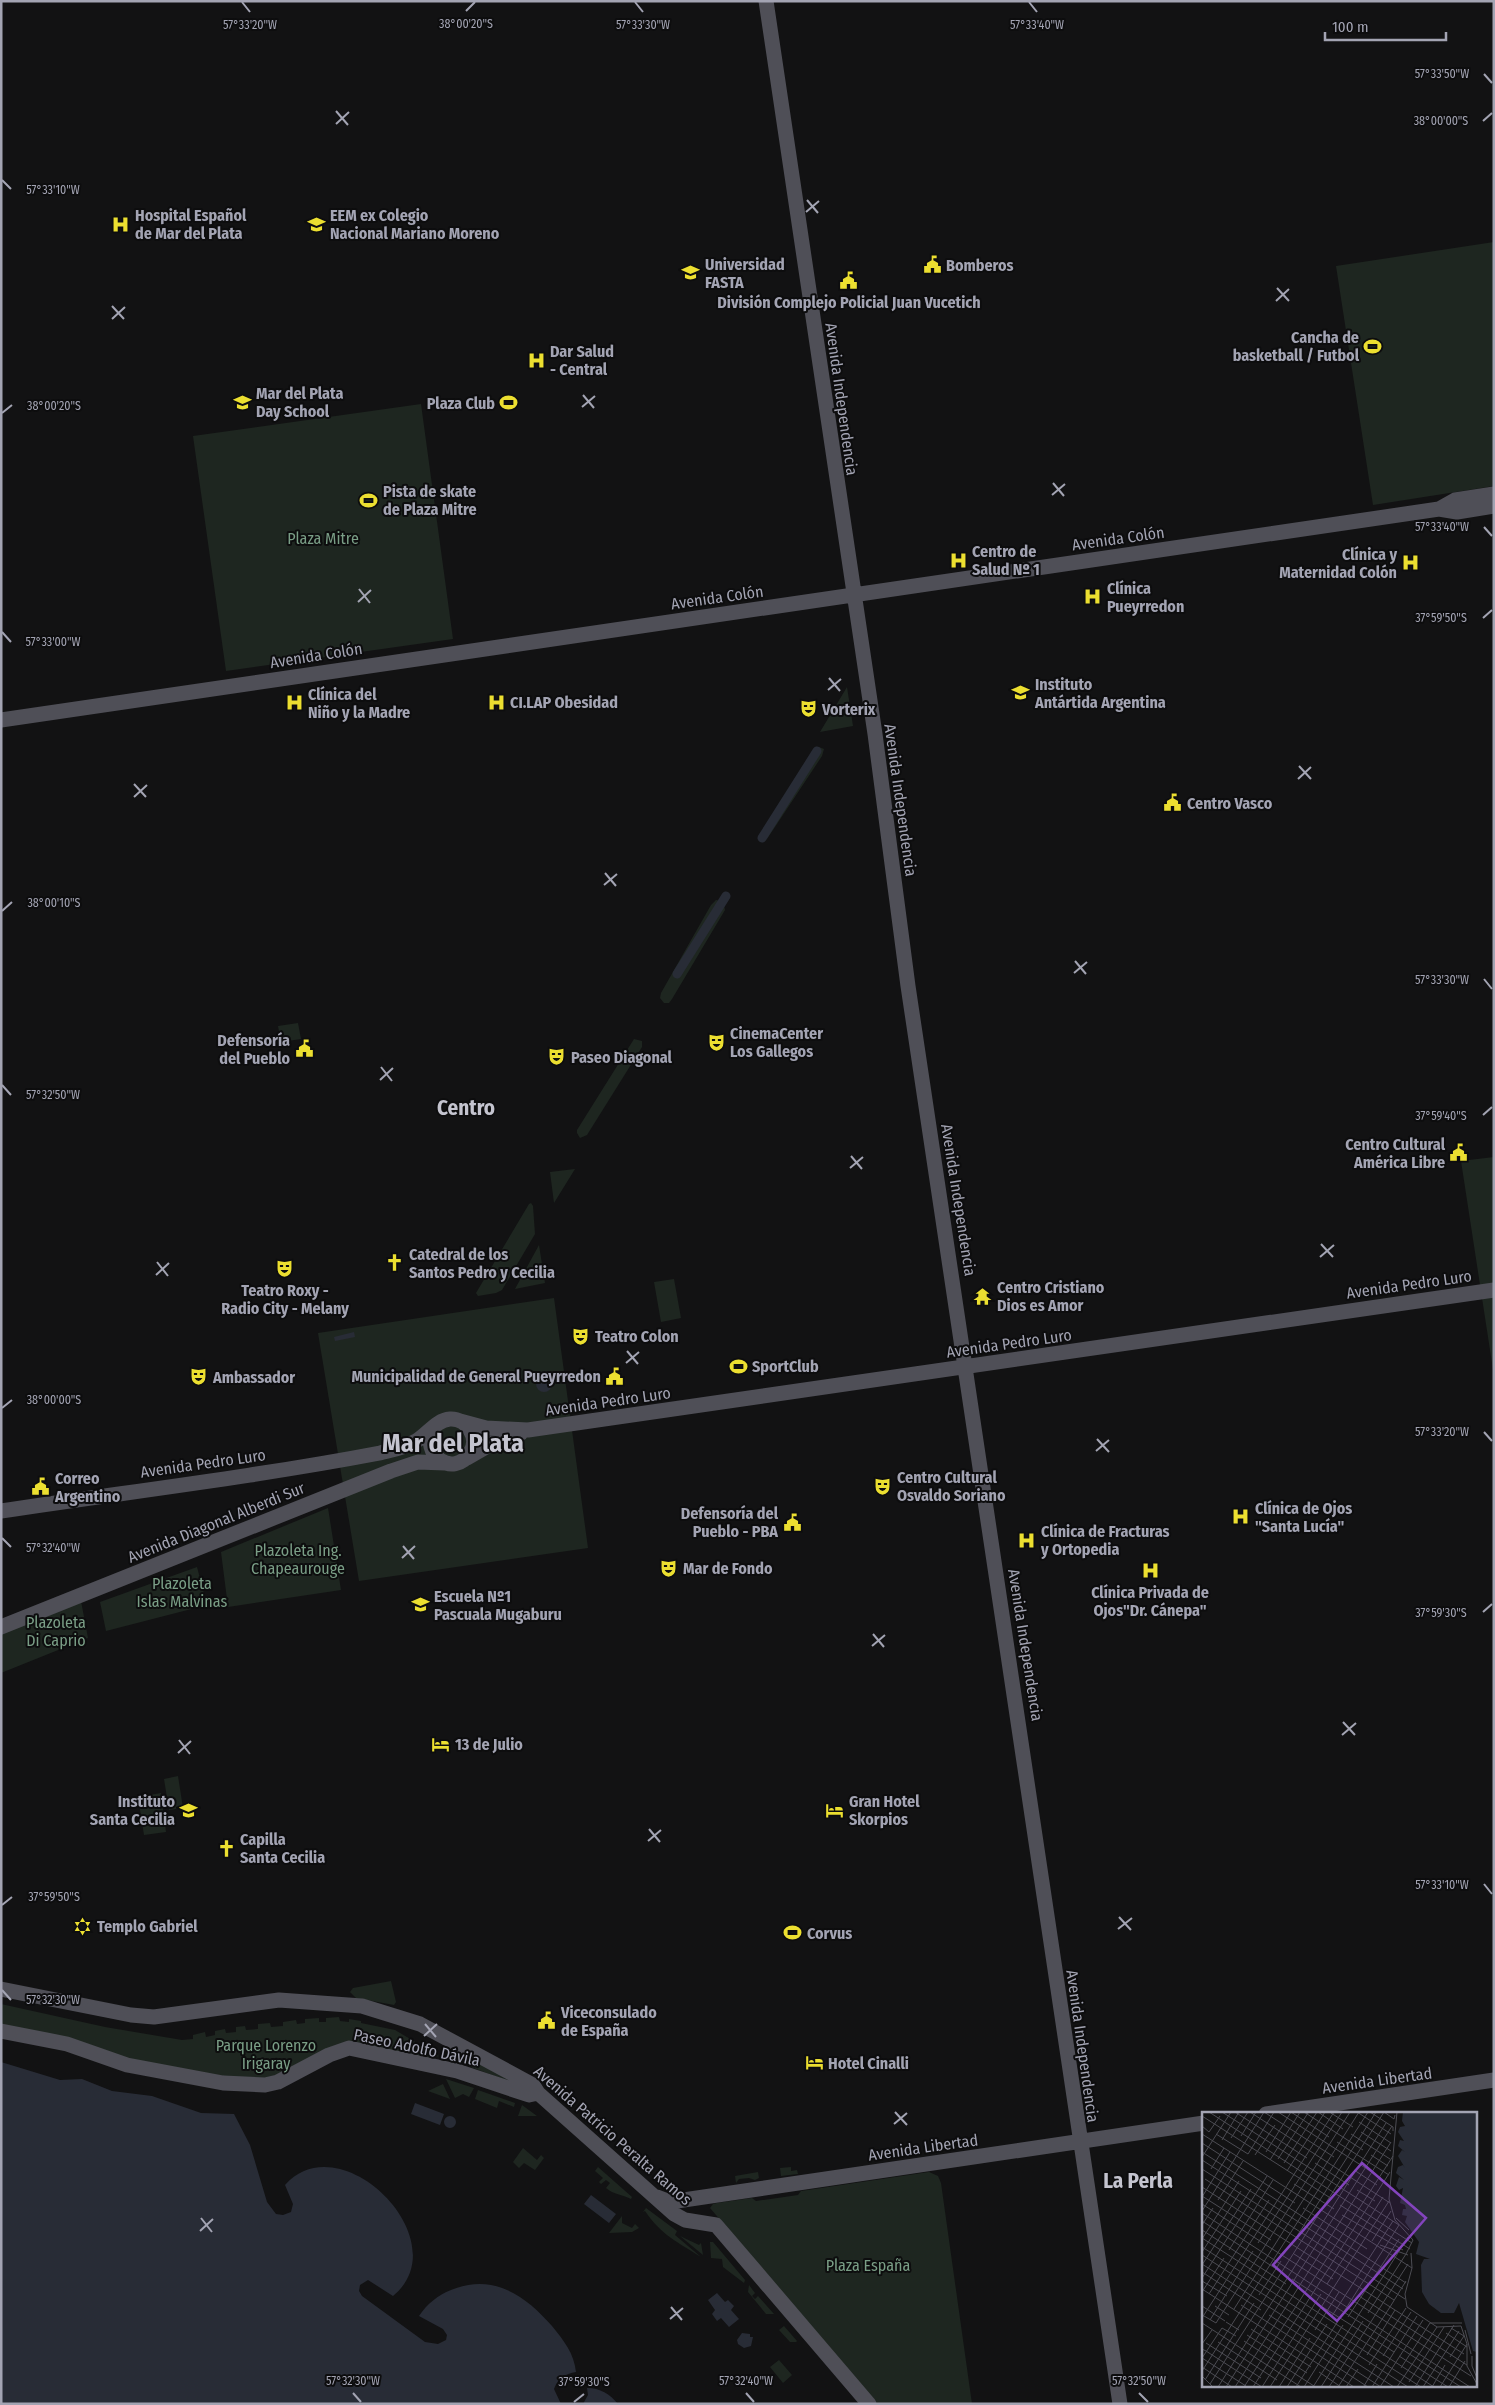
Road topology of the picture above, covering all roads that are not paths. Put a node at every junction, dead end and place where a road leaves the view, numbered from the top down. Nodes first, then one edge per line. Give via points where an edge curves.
1 (766, 1) edge
2 (1492, 502) edge
3 (853, 595) junction
4 (1, 720) edge
5 (1494, 1290) edge
6 (967, 1366) junction
7 (460, 1420) junction
8 (434, 1427) junction
9 (528, 1430) junction
10 (391, 1451) junction
11 (466, 1458) junction
12 (446, 1463) junction
13 (391, 1471) junction
14 (1, 1511) edge
15 (1, 1627) edge
16 (1, 1989) edge
17 (1, 2031) edge
18 (465, 2048) junction
19 (457, 2071) junction
20 (1494, 2080) edge
21 (538, 2093) junction
22 (1279, 2112) edge
23 (1202, 2123) edge
24 (1079, 2141) junction
25 (650, 2192) junction
26 (869, 2404) edge
27 (1120, 2404) edge

1 - 3 main road, Avenida Independencia
2 - 3 main road, Avenida Colón via 1457,512 1441,508
3 - 4 main road, Avenida Colón
3 - 6 main road, Avenida Independencia
5 - 6 main road, Avenida Pedro Luro
6 - 9 main road, Avenida Pedro Luro
6 - 24 main road, Avenida Independencia
7 - 8 main road via 445,1420
7 - 9 main road, Avenida Pedro Luro via 486,1428
7 - 11 main road via 472,1432 474,1440
8 - 10 main road, Avenida Pedro Luro via 414,1442
8 - 12 main road via 429,1442 431,1450 435,1457
9 - 11 main road, Avenida Pedro Luro via 493,1443
10 - 13 main road via 401,1458
10 - 14 main road, Avenida Pedro Luro
11 - 12 main road via 453,1464
12 - 13 main road, Avenida Diagonal Alberdi Sur via 418,1462
13 - 15 main road, Avenida Diagonal Alberdi Sur
16 - 18 main road, Avenida Patricio Peralta Ramos via 106,2011 154,2017 279,2000 346,2003 407,2019
17 - 19 main road, Paseo Adolfo Dávila via 67,2044 127,2065 223,2083 273,2084 349,2048
18 - 19 main road via 467,2060
18 - 21 main road, Avenida Patricio Peralta Ramos via 533,2085
19 - 21 main road, Paseo Adolfo Dávila via 529,2095
20 - 22 main road, Avenida Libertad
21 - 25 main road, Avenida Patricio Peralta Ramos
23 - 24 main road, Avenida Libertad
24 - 25 main road, Avenida Libertad via 670,2202
24 - 27 main road, Avenida Independencia
25 - 26 main road, Avenida Patricio Peralta Ramos via 679,2217 716,2225

